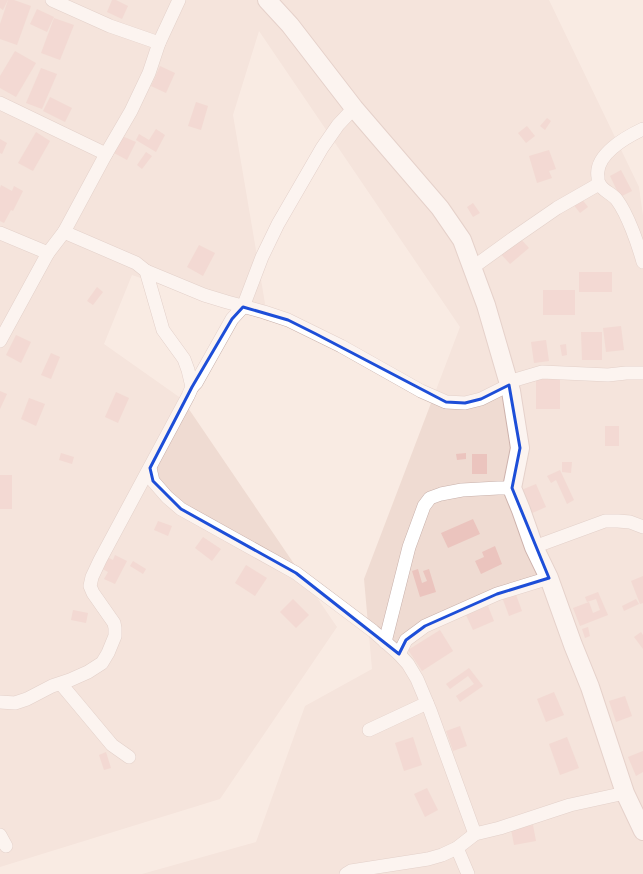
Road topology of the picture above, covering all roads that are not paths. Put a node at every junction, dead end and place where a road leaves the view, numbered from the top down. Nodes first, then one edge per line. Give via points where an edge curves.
1 (52, 0) edge
2 (179, 0) edge
3 (267, 0) edge
4 (159, 43) junction
5 (0, 103) edge
6 (354, 108) junction
7 (643, 128) edge
8 (106, 154) junction
9 (599, 184) junction
10 (64, 232) junction
11 (0, 234) edge
12 (48, 253) junction
13 (643, 262) edge
14 (472, 268) junction
15 (146, 271) junction
16 (243, 307) junction
17 (0, 341) edge
18 (643, 373) edge
19 (508, 384) junction
20 (192, 387) junction
21 (150, 468) junction
22 (512, 488) junction
23 (643, 527) edge
24 (534, 547) junction
25 (549, 578) junction
26 (385, 642) junction
27 (399, 654) junction
28 (61, 684) junction
29 (0, 702) edge
30 (427, 703) junction
31 (369, 730) dead end
32 (129, 757) dead end
33 (625, 793) junction
34 (643, 831) edge
35 (475, 834) junction
36 (457, 848) junction
37 (346, 874) edge
38 (468, 874) edge

1 - 4 street via 110,26
2 - 4 street
3 - 6 street via 290,25
4 - 8 street via 149,73 131,111
5 - 8 street
6 - 14 street via 440,208 462,240
6 - 16 street via 322,148 278,224
7 - 9 street via 608,151 597,173
8 - 10 street
9 - 13 street via 616,199 625,214
9 - 14 street via 557,208
10 - 12 street
10 - 15 street via 136,263
11 - 12 street
12 - 17 street
14 - 19 street via 486,305
15 - 16 street via 204,295
15 - 20 street via 163,330 184,360
16 - 19 street via 288,320 446,402 465,403 480,399
16 - 20 street via 232,319
18 - 19 street via 608,375 542,372
19 - 22 street via 520,448
20 - 21 street
21 - 26 street via 153,481 181,509 296,573
21 - 28 street via 92,577 90,586 93,593 114,623 115,636 108,653 102,664
22 - 24 street
22 - 26 street via 462,490 430,498 424,506 409,547
23 - 24 street via 630,522 605,521
24 - 25 street
25 - 27 street via 497,594 425,626 406,640
25 - 33 street via 590,687
26 - 27 street
27 - 30 street via 417,679
28 - 29 street via 28,699
28 - 32 street via 112,745
30 - 31 street
30 - 35 street
33 - 34 street
33 - 35 street via 570,805
35 - 36 street
36 - 37 street via 428,859 351,871
36 - 38 street

